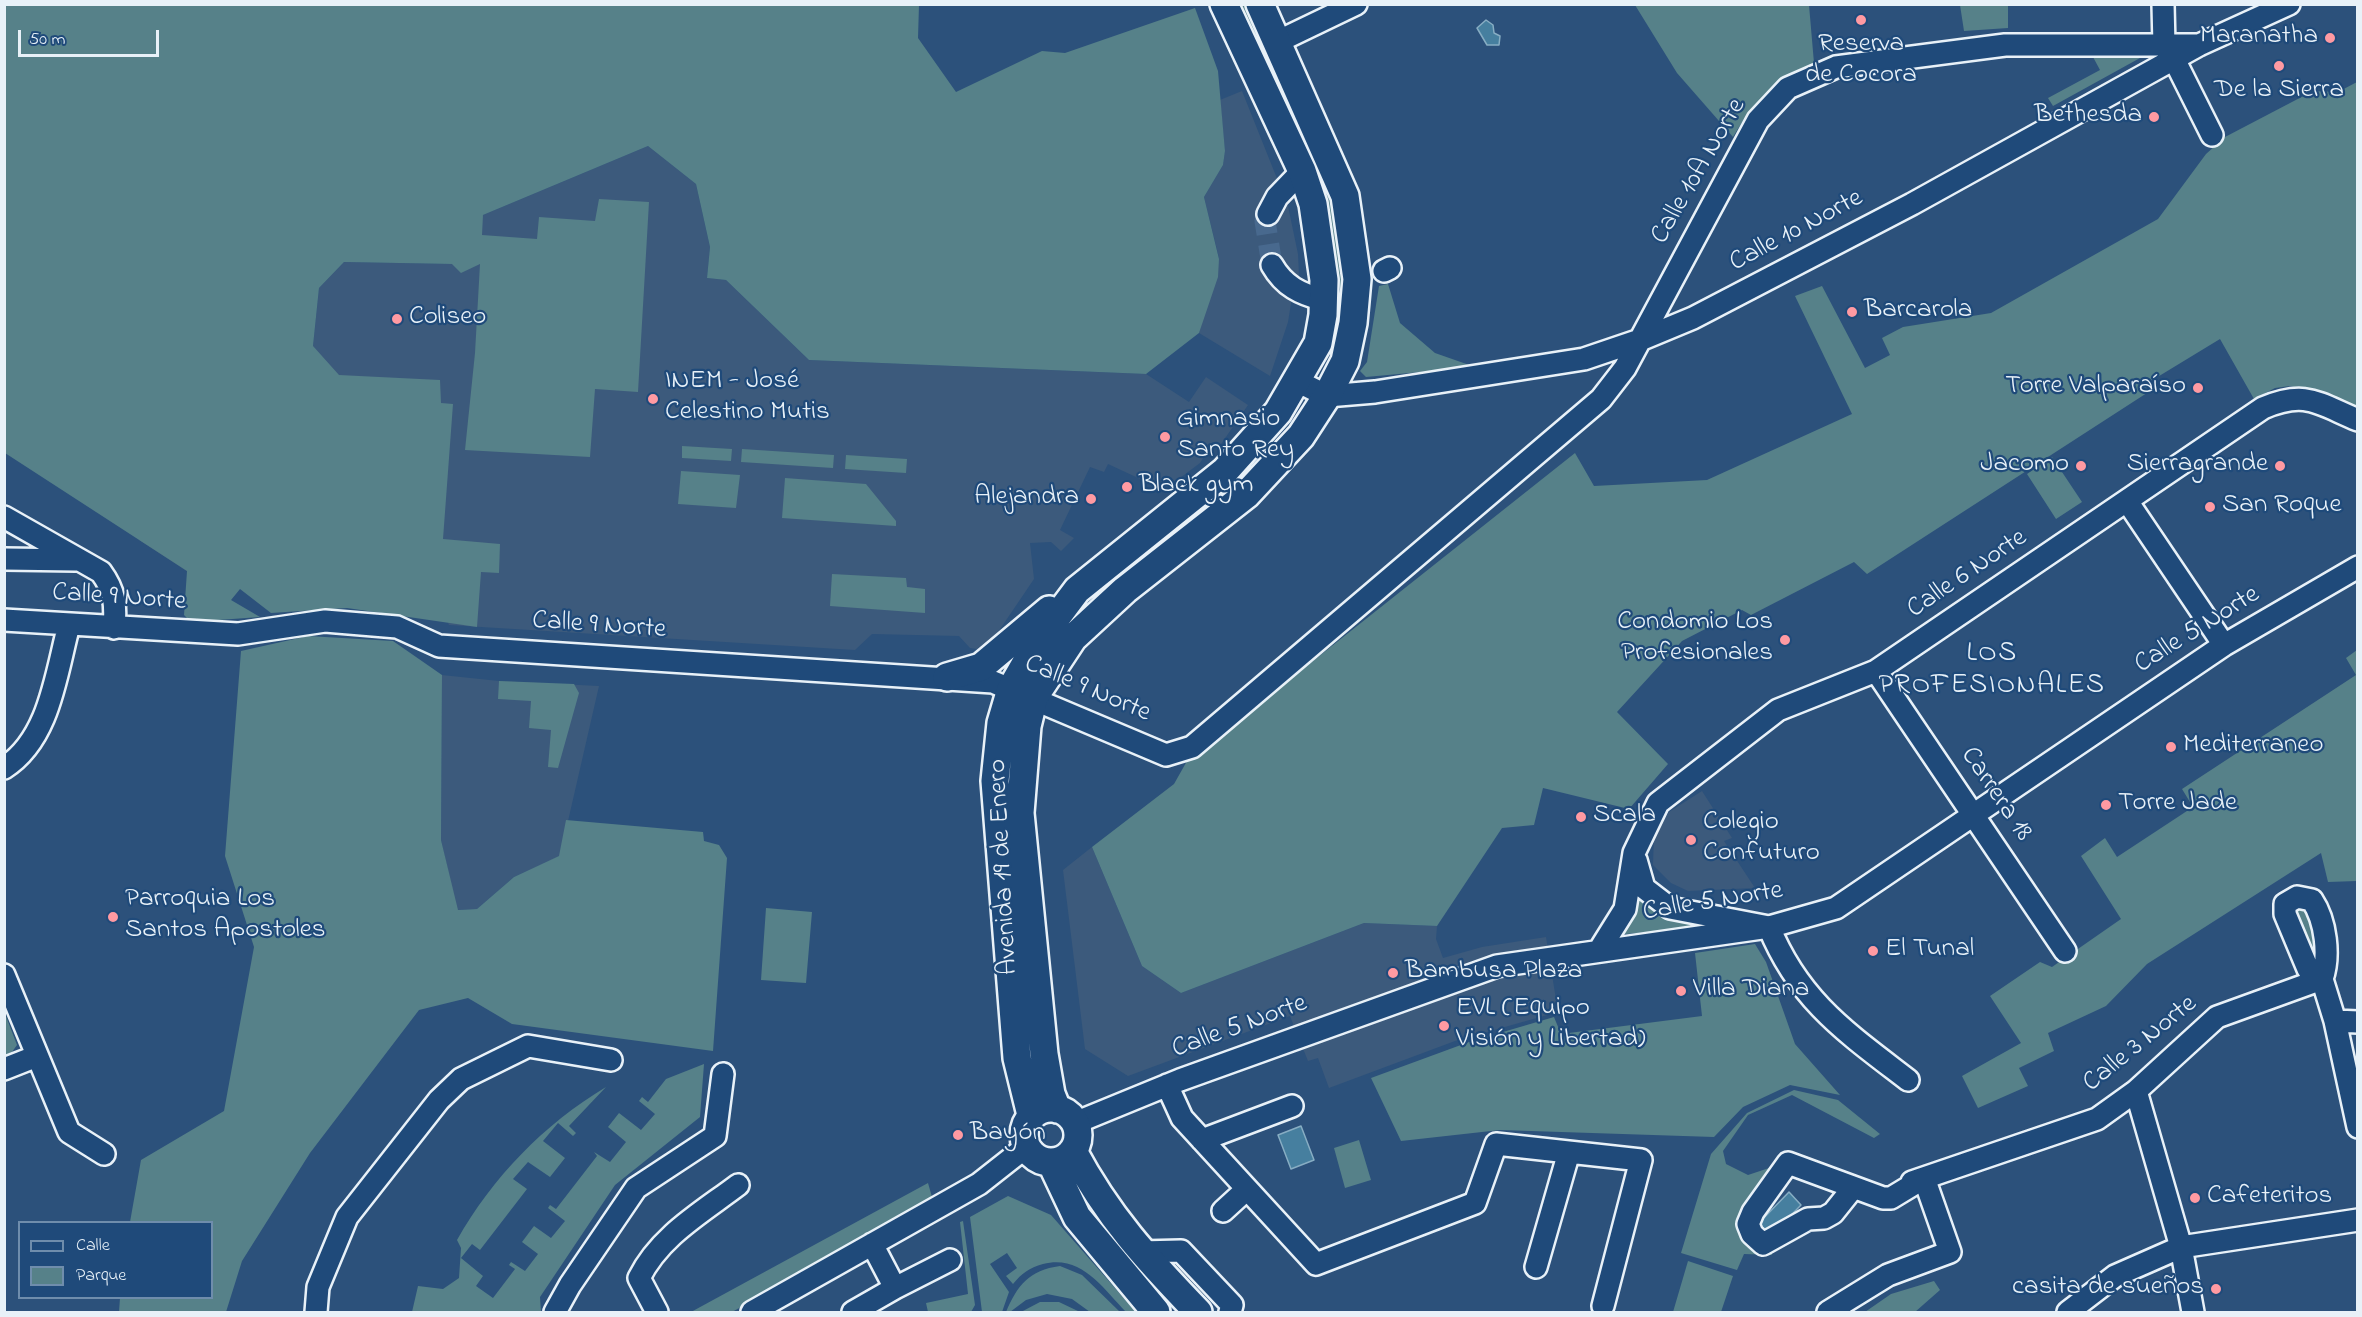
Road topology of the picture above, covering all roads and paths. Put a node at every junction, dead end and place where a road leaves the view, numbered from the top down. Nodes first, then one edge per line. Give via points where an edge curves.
1 (1224, 4) edge
2 (1260, 4) edge
3 (2163, 4) edge
4 (2289, 4) edge
5 (1351, 6) edge
6 (2255, 12) edge
7 (1277, 42) junction
8 (2169, 53) junction
9 (2211, 135) dead end
10 (1302, 171) junction
11 (1268, 214) tunnel mouth
12 (1272, 265) tunnel mouth
13 (1323, 300) junction
14 (1640, 340) junction
15 (1297, 381) junction
16 (1328, 396) junction
17 (2358, 420) edge
18 (2127, 501) junction
19 (4, 517) edge
20 (4, 559) edge
21 (76, 560) junction
22 (2358, 567) edge
23 (1077, 590) junction
24 (4, 620) edge
25 (69, 625) junction
26 (114, 628) junction
27 (2224, 645) junction
28 (1876, 671) junction
29 (946, 677) junction
30 (1023, 693) junction
31 (1180, 753) joint
32 (4, 768) edge
33 (1974, 813) junction
34 (1634, 853) junction
35 (1769, 927) junction
36 (1600, 949) junction
37 (2065, 951) dead end
38 (4, 975) edge
39 (2335, 1021) junction
40 (2358, 1022) edge
41 (37, 1056) junction
42 (611, 1060) dead end
43 (4, 1069) edge
44 (723, 1074) dead end
45 (1908, 1080) dead end
46 (1173, 1083) junction
47 (2136, 1091) junction
48 (1292, 1106) dead end
49 (1031, 1115) junction
50 (1066, 1116) junction
51 (2358, 1127) edge
52 (1199, 1138) junction
53 (1026, 1147) junction
54 (1569, 1152) junction
55 (104, 1154) dead end
56 (1062, 1157) junction
57 (1924, 1178) junction
58 (738, 1185) dead end
59 (1853, 1188) junction
60 (1894, 1188) dead end
61 (1247, 1189) junction
62 (1223, 1210) dead end
63 (2358, 1220) edge
64 (872, 1244) junction
65 (2181, 1247) junction
66 (1140, 1252) junction
67 (950, 1260) dead end
68 (1536, 1267) dead end
69 (895, 1288) junction
70 (1603, 1306) dead end
71 (316, 1312) edge
72 (555, 1312) edge
73 (657, 1312) edge
74 (752, 1312) edge
75 (853, 1312) edge
76 (1156, 1312) edge
77 (1198, 1312) edge
78 (1230, 1312) edge
79 (1828, 1312) edge
80 (2068, 1312) edge
81 (2193, 1312) edge

1 - 10 main road, Avenida 19 de Enero
2 - 7 main road, Avenida 19 de Enero
3 - 8 street
4 - 6 street, Calle 10 Norte
5 - 7 street
6 - 8 street, Calle 10 Norte via 2199,45
7 - 16 main road, Avenida 19 de Enero via 1345,196 1357,279 1345,361
8 - 9 street
8 - 14 street, Calle 10 Norte via 1891,214 1693,318
8 - 14 street, Calle 10A Norte via 2005,45 1836,67 1788,88 1758,120
10 - 11 street via 1277,197
10 - 13 main road, Avenida 19 de Enero via 1313,204 1324,280
12 - 13 street via 1280,280
13 - 15 main road, Avenida 19 de Enero via 1318,343
14 - 16 street, Calle 10 Norte via 1584,359
14 - 31 street, Calle 10A Norte via 1601,399 1192,747
15 - 16 street
15 - 23 main road, Avenida 19 de Enero via 1278,412 1225,471
16 - 30 main road, Avenida 19 de Enero via 1301,436 1246,495 1125,590 1073,638
17 - 18 street, Calle 6 Norte via 2304,398 2286,398 2263,408
18 - 27 street
18 - 28 street, Calle 6 Norte
19 - 21 street
20 - 21 street
21 - 26 street via 100,572 110,584 116,603
22 - 27 street, Calle 5 Norte
23 - 29 main road via 1036,619 981,668
23 - 30 main road, Avenida 19 de Enero via 1038,642
24 - 25 street, Calle 9 Norte
25 - 26 street, Calle 9 Norte
25 - 32 street via 39,730
26 - 29 street, Calle 9 Norte via 238,634 324,621 398,627 439,646
27 - 33 street, Calle 5 Norte
28 - 33 street, Carrera 18
28 - 34 street, Calle 6 Norte via 1778,710 1658,803
29 - 30 street, Calle 9 Norte via 993,682
30 - 31 street, Calle 9 Norte via 1166,755
30 - 49 main road, Avenida 19 de Enero via 1002,723 995,781 1017,1058
30 - 50 main road, Avenida 19 de Enero via 1027,726 1020,813 1044,1054 1051,1094
33 - 35 street, Calle 5 Norte via 1836,908
33 - 37 street, Carrera 18
34 - 35 street via 1644,888 1670,908
34 - 36 street, Calle 6 Norte via 1625,909
35 - 36 street, Calle 5 Norte
35 - 45 street via 1782,957 1822,1011
36 - 46 street, Calle 5 Norte via 1497,966
38 - 41 street
39 - 40 street
39 - 47 street, Calle 3 Norte via 2322,979 2217,1017
39 - 51 street
41 - 43 street
41 - 55 street via 69,1132
42 - 71 street via 528,1046 461,1079 439,1100 347,1217 318,1287
44 - 72 street via 715,1136 636,1188
46 - 50 street, Calle 5 Norte
46 - 52 street
47 - 57 street, Calle 3 Norte via 2097,1119
47 - 65 street
48 - 52 street
49 - 50 main road via 1044,1108
49 - 53 main road via 1024,1130
50 - 56 main road via 1078,1137
52 - 61 street
53 - 56 main road via 1036,1158
53 - 64 street via 979,1184
54 - 61 street via 1496,1144 1475,1203 1316,1264
54 - 68 street
54 - 70 street via 1641,1160
56 - 66 main road
56 - 76 main road via 1077,1217
57 - 59 street via 1891,1198
57 - 60 street, Calle 3 Norte
57 - 79 street via 1950,1252 1888,1275
58 - 73 street via 670,1236 650,1256 639,1278
59 - 59 street via 1833,1213 1808,1220 1763,1244 1748,1224 1788,1164
61 - 62 street
63 - 65 street
64 - 69 street
64 - 74 street
65 - 80 street via 2115,1276
65 - 81 street
66 - 77 main road
66 - 78 street via 1181,1251 1232,1305
67 - 69 street
69 - 75 street

